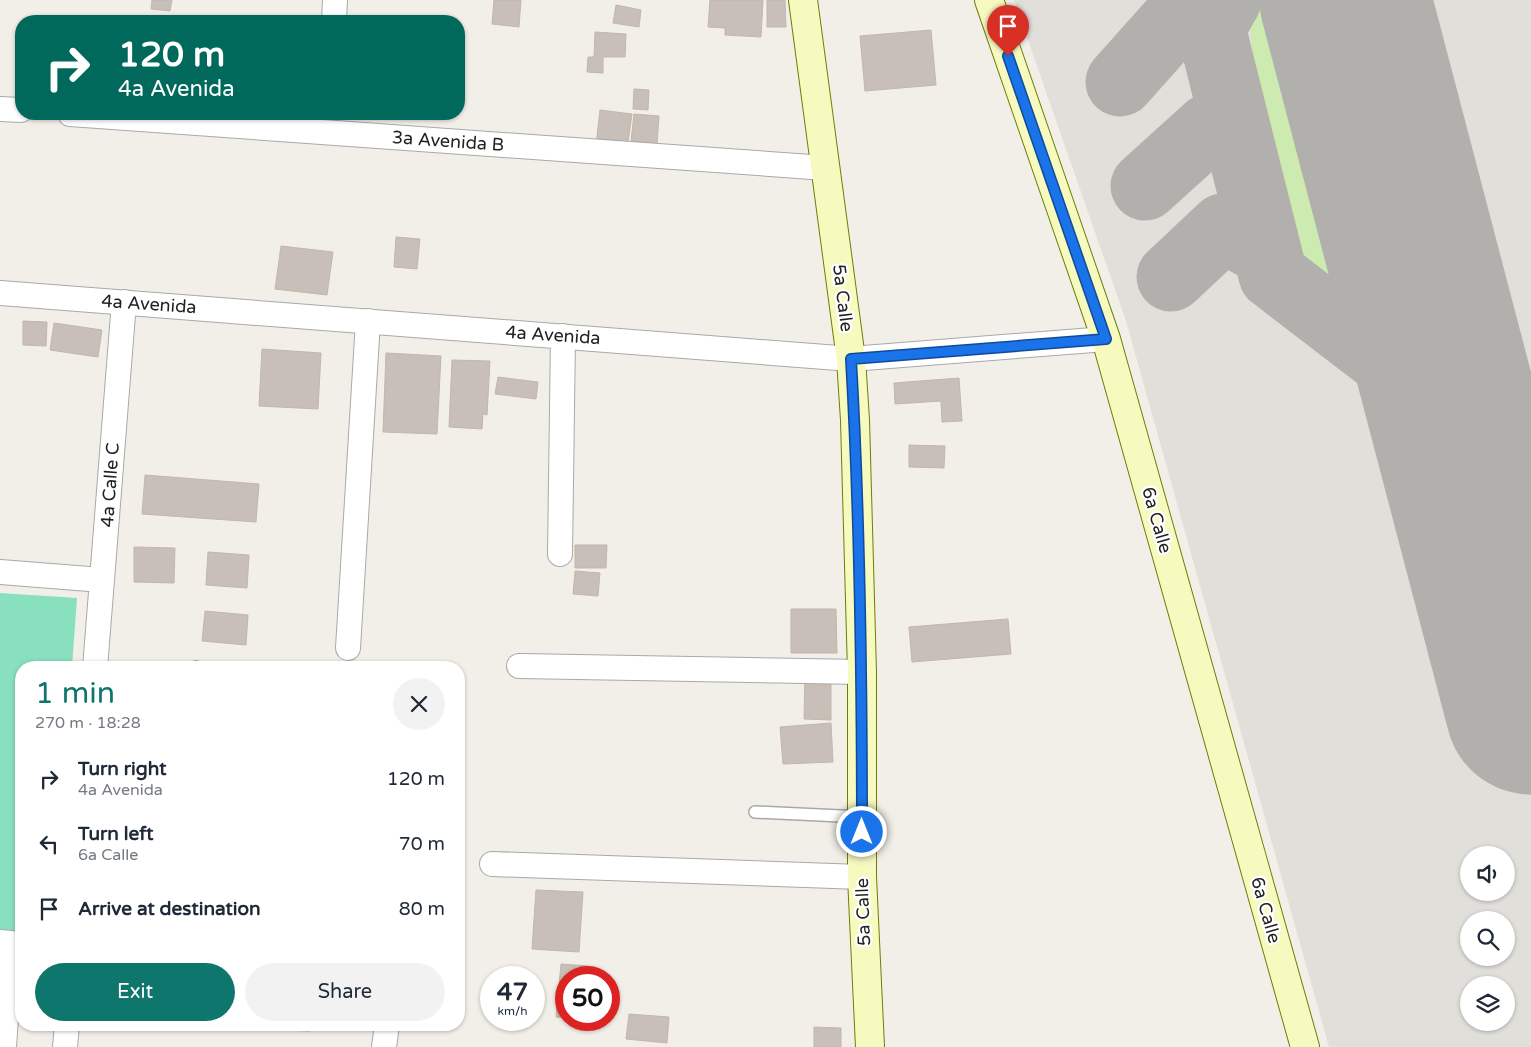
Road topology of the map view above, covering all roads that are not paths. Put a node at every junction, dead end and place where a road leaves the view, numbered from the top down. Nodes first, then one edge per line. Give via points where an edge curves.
1 (335, 0) edge
2 (803, 0) edge
3 (989, 0) edge
4 (334, 15) edge
5 (0, 109) edge
6 (15, 110) edge
7 (241, 120) edge
8 (326, 123) edge
9 (826, 168) junction
10 (0, 293) edge
11 (124, 302) junction
12 (368, 321) junction
13 (563, 336) junction
14 (1106, 339) junction
15 (851, 359) junction
16 (560, 554) dead end
17 (0, 572) edge
18 (102, 580) junction
19 (348, 648) dead end
20 (96, 661) edge
21 (519, 666) dead end
22 (862, 672) junction
23 (755, 812) dead end
24 (862, 817) junction
25 (492, 864) dead end
26 (862, 877) junction
27 (11, 943) edge
28 (66, 1031) edge
29 (386, 1031) edge
30 (4, 1047) edge
31 (65, 1047) edge
32 (384, 1047) edge
33 (870, 1047) edge
34 (1305, 1047) edge

1 - 4 street
2 - 9 street, 5a Calle
3 - 14 street, 6a Calle
5 - 6 street
7 - 8 street, 3a Avenida B
8 - 9 street, 3a Avenida B
9 - 15 street, 5a Calle
10 - 11 street, 4a Avenida
11 - 12 street, 4a Avenida
11 - 18 street, 4a Calle C
12 - 13 street, 4a Avenida
12 - 19 street
13 - 15 street, 4a Avenida
13 - 16 street
14 - 15 street, 4a Avenida
14 - 34 street, 6a Calle
15 - 22 street, 5a Calle
17 - 18 street
18 - 20 street, 4a Calle C
21 - 22 street
22 - 24 street, 5a Calle
23 - 24 lane
24 - 26 street, 5a Calle
25 - 26 street
26 - 33 street, 5a Calle
27 - 30 street
28 - 31 street
29 - 32 street

